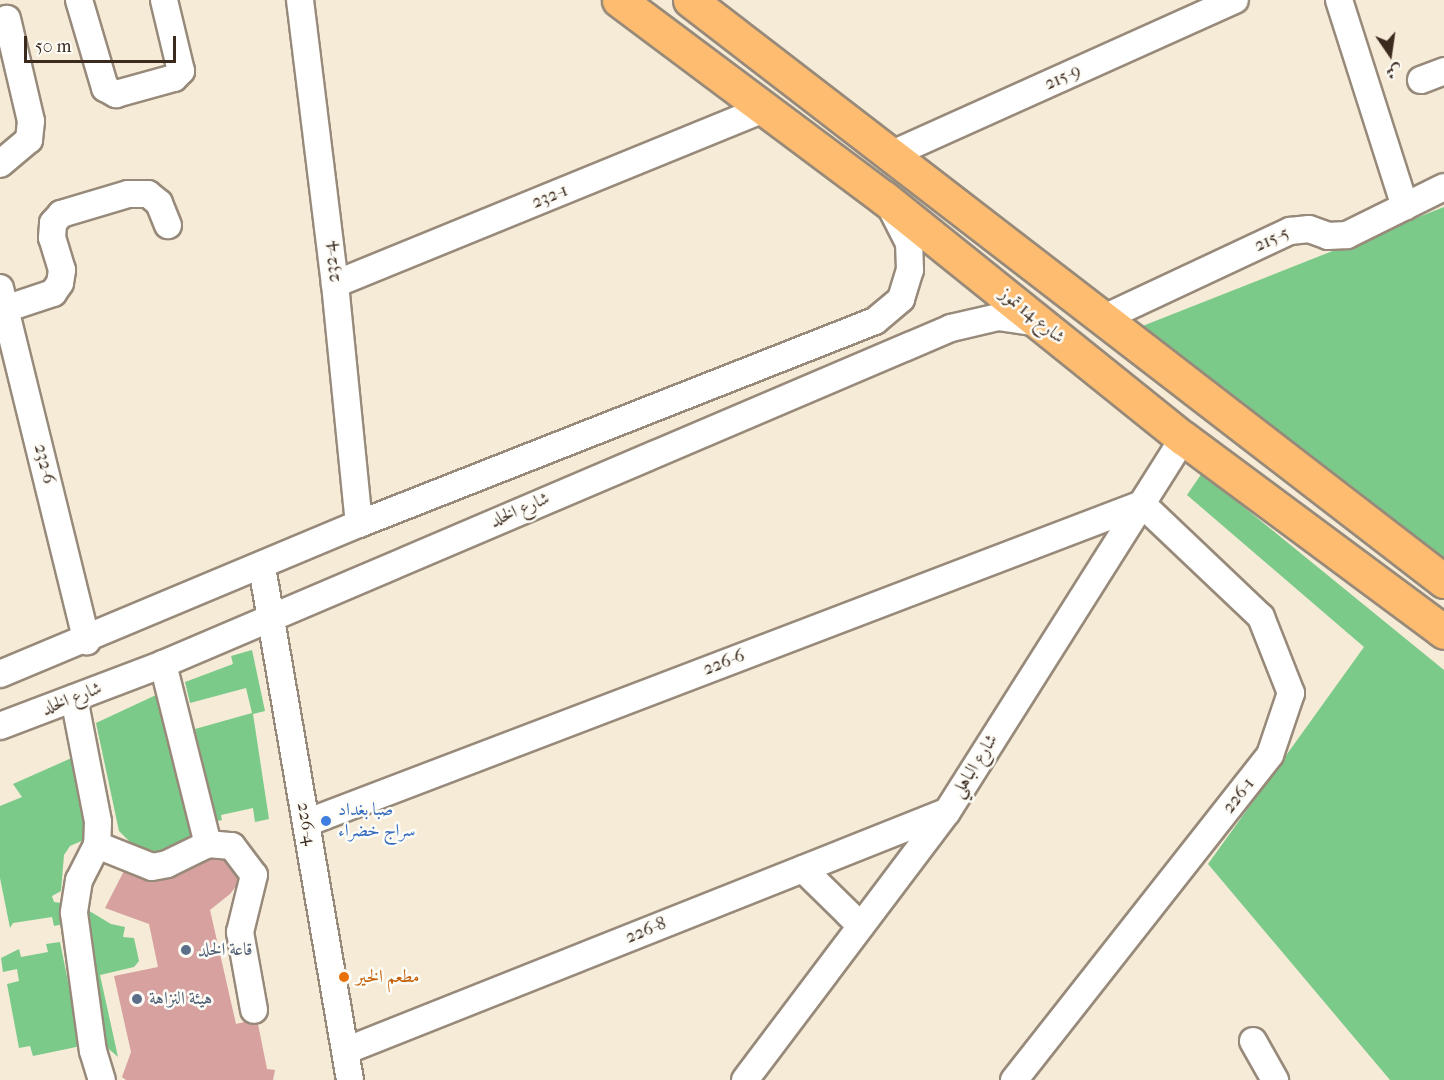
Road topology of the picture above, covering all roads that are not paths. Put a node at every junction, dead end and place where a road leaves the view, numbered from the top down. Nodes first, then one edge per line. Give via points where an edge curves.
1 (79, 0) edge
2 (164, 0) edge
3 (300, 0) edge
4 (619, 0) edge
5 (690, 0) edge
6 (1235, 0) edge
7 (1339, 0) edge
8 (8, 20) dead end
9 (764, 109) junction
10 (890, 155) junction
11 (0, 164) edge
12 (1444, 187) edge
13 (884, 198) junction
14 (1405, 207) junction
15 (168, 225) dead end
16 (335, 284) junction
17 (2, 295) edge
18 (1102, 319) junction
19 (1043, 324) junction
20 (1183, 438) junction
21 (1142, 504) junction
22 (359, 524) junction
23 (262, 567) junction
24 (1439, 574) edge
25 (271, 615) junction
26 (1444, 632) edge
27 (87, 641) junction
28 (163, 664) junction
29 (0, 674) edge
30 (74, 698) junction
31 (0, 726) edge
32 (947, 812) junction
33 (306, 823) junction
34 (208, 844) junction
35 (97, 845) junction
36 (803, 869) junction
37 (861, 926) junction
38 (254, 1010) dead end
39 (1252, 1041) dead end
40 (345, 1051) junction
41 (102, 1080) edge
42 (350, 1080) edge
43 (746, 1080) edge
44 (1014, 1080) edge
45 (1275, 1080) edge

1 - 2 street via 105,88 116,94 174,78 181,72
3 - 16 street, 232-4
4 - 9 main road, شارع 14 تموز
5 - 10 main road
6 - 10 street, 215-9
7 - 14 street
8 - 11 street via 31,121 29,140
9 - 13 main road, شارع 14 تموز
9 - 16 street, 232-1
10 - 18 main road
12 - 14 street, 215-5
13 - 19 main road, شارع 14 تموز
13 - 22 street via 905,231 910,270 900,299 875,321
14 - 18 street, 215-5 via 1347,236 1328,236 1309,229 1290,231
15 - 17 street via 159,203 148,194 129,194 61,214 53,223 52,238 62,270 60,283 53,292
16 - 22 street, 232-4
17 - 27 street, 232-6
18 - 24 main road
19 - 20 main road, شارع 14 تموز
19 - 25 street, شارع الخلد via 998,317 951,328
20 - 21 street, شارع الباهلي
20 - 26 main road, شارع 14 تموز
21 - 32 street, شارع الباهلي
21 - 33 street, 226-6
21 - 44 street, 226-1 via 1261,617 1291,693 1270,755
22 - 23 street
23 - 25 street, 226-4
23 - 27 street
25 - 28 street, شارع الخلد
25 - 33 street, 226-4
27 - 29 street
28 - 30 street, شارع الخلد
28 - 34 street
30 - 31 street, شارع الخلد
30 - 35 street via 98,822
32 - 36 street, 226-8
32 - 37 street, شارع الباهلي
33 - 40 street, 226-4
34 - 35 street via 175,861 152,867
34 - 38 street via 232,846 254,875 240,932
35 - 41 street via 79,880 74,913 93,1051
36 - 37 street
36 - 40 street, 226-8
37 - 43 street, شارع الباهلي
39 - 45 street
40 - 42 street, 226-4

